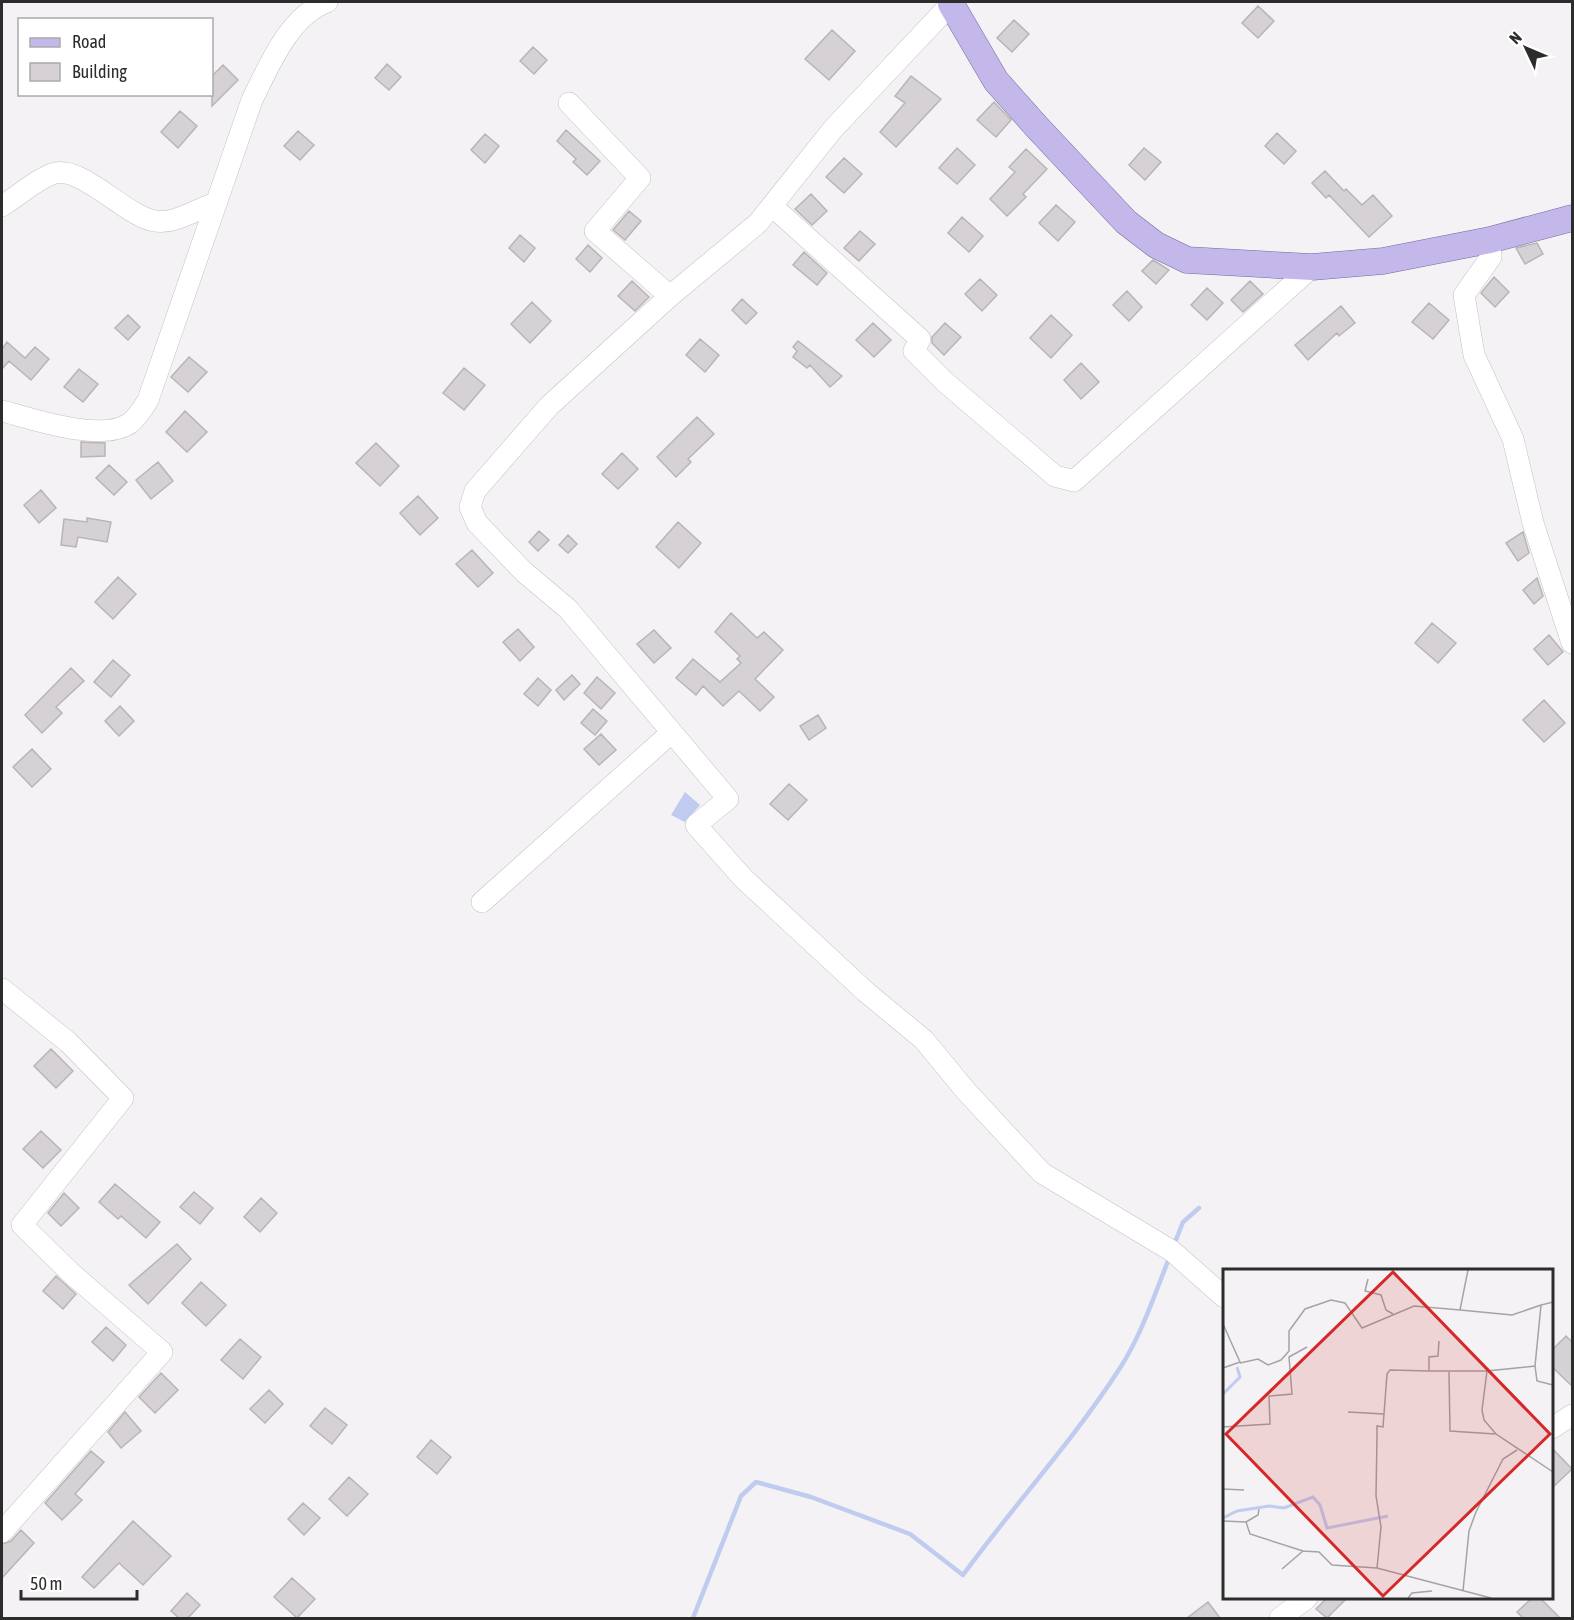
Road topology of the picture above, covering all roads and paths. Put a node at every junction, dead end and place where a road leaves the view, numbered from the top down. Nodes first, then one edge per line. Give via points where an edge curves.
1 (327, 2) edge
2 (952, 3) edge
3 (569, 103) dead end
4 (216, 203) junction
5 (2, 206) edge
6 (772, 206) junction
7 (1572, 218) edge
8 (1490, 240) junction
9 (1312, 267) junction
10 (670, 296) junction
11 (2, 411) edge
12 (1572, 643) edge
13 (671, 733) junction
14 (483, 902) dead end
15 (2, 989) edge
16 (1223, 1296) edge
17 (1572, 1415) edge
18 (1553, 1427) edge
19 (2, 1532) edge
20 (1306, 1599) edge
21 (1280, 1618) edge

1 - 4 street via 318,5 296,26 273,58 252,100
2 - 6 street via 833,129
2 - 9 main road via 996,81 1126,222 1156,245 1187,260
3 - 10 street via 640,178 595,231
4 - 5 street via 166,222 155,222 128,210 84,181 54,173
4 - 11 street via 148,400 130,423 113,430 86,429
6 - 9 street via 920,339 914,351 945,382 1054,476 1074,481
6 - 10 street via 758,223
7 - 8 main road
8 - 9 main road via 1383,261
8 - 12 street via 1491,257 1464,295 1474,355 1513,440 1533,523
10 - 13 street via 549,406 475,491 470,507 477,523 524,572 568,609
13 - 14 street
13 - 16 street via 728,799 696,825 743,878 924,1040 966,1092 1042,1173 1172,1251
15 - 19 street via 68,1042 123,1098 22,1225 162,1352
17 - 18 street
20 - 21 street

